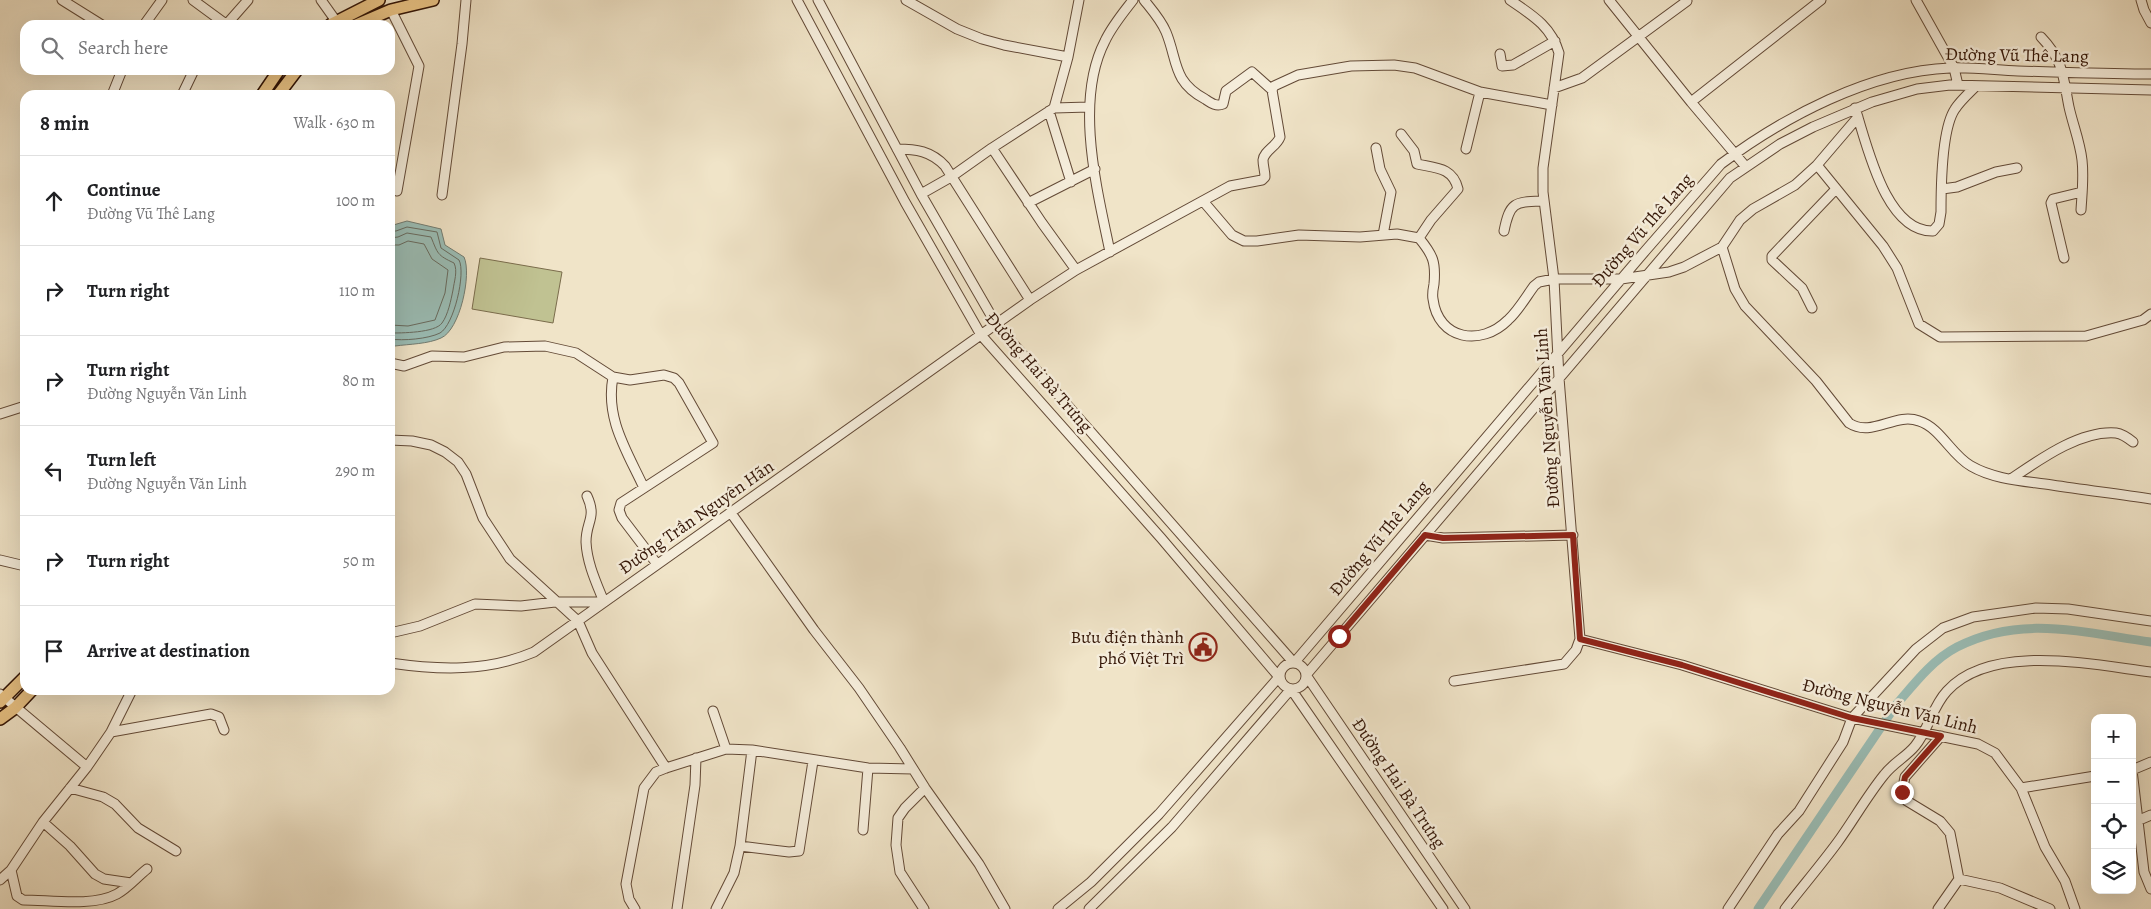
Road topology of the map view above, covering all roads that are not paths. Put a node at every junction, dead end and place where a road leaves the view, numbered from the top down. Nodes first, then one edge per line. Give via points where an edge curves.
1 (62, 0) edge
2 (162, 0) edge
3 (193, 0) edge
4 (248, 0) edge
5 (321, 0) edge
6 (379, 0) edge
7 (433, 0) edge
8 (466, 0) edge
9 (797, 0) edge
10 (818, 0) edge
11 (906, 0) edge
12 (1079, 0) edge
13 (1133, 0) edge
14 (1144, 0) edge
15 (1510, 0) edge
16 (1609, 0) edge
17 (1688, 0) edge
18 (1821, 0) edge
19 (1916, 0) edge
20 (2141, 0) edge
21 (390, 10) junction
22 (94, 20) edge
23 (148, 20) edge
24 (219, 20) edge
25 (230, 20) edge
26 (331, 20) edge
27 (339, 20) edge
28 (367, 20) edge
29 (2151, 23) edge
30 (1638, 36) junction
31 (2042, 37) dead end
32 (1555, 41) junction
33 (1500, 54) dead end
34 (1068, 57) junction
35 (1954, 68) junction
36 (2063, 72) junction
37 (2149, 74) edge
38 (120, 75) edge
39 (192, 75) edge
40 (276, 75) edge
41 (293, 75) edge
42 (1958, 85) junction
43 (1976, 86) junction
44 (1554, 88) junction
45 (2066, 89) junction
46 (114, 90) edge
47 (184, 90) edge
48 (266, 90) edge
49 (282, 90) edge
50 (1272, 90) junction
51 (2149, 90) edge
52 (1480, 92) junction
53 (1691, 102) junction
54 (1552, 106) junction
55 (1089, 107) junction
56 (1051, 110) junction
57 (1856, 112) junction
58 (1401, 134) dead end
59 (992, 148) junction
60 (1376, 148) dead end
61 (897, 149) junction
62 (1466, 149) dead end
63 (1736, 153) junction
64 (1817, 165) junction
65 (1746, 167) junction
66 (2017, 168) dead end
67 (1095, 169) junction
68 (951, 177) junction
69 (1071, 182) junction
70 (1836, 189) junction
71 (1942, 189) junction
72 (397, 191) dead end
73 (2082, 192) junction
74 (921, 194) junction
75 (442, 195) dead end
76 (1203, 201) junction
77 (1544, 201) junction
78 (1028, 203) junction
79 (2081, 210) dead end
80 (1504, 231) dead end
81 (1383, 235) junction
82 (1419, 238) junction
83 (1722, 247) junction
84 (1110, 252) junction
85 (2064, 258) dead end
86 (1076, 270) junction
87 (1646, 276) junction
88 (1554, 279) junction
89 (1621, 279) junction
90 (1030, 300) junction
91 (1812, 308) dead end
92 (2151, 314) edge
93 (2143, 320) junction
94 (996, 324) junction
95 (2151, 326) edge
96 (981, 335) junction
97 (1558, 353) junction
98 (395, 364) edge
99 (613, 377) junction
100 (1559, 378) junction
101 (20, 408) edge
102 (0, 414) edge
103 (395, 440) edge
104 (2133, 442) dead end
105 (2011, 479) junction
106 (644, 488) junction
107 (587, 496) dead end
108 (2151, 499) edge
109 (731, 513) junction
110 (1425, 535) junction
111 (1573, 535) junction
112 (0, 560) edge
113 (657, 564) junction
114 (20, 565) edge
115 (555, 602) junction
116 (604, 602) junction
117 (578, 621) junction
118 (2151, 621) edge
119 (395, 632) edge
120 (1580, 639) junction
121 (1294, 662) junction
122 (395, 664) edge
123 (2151, 672) edge
124 (1306, 675) junction
125 (1280, 677) junction
126 (1454, 681) dead end
127 (20, 682) edge
128 (1291, 689) junction
129 (27, 695) edge
130 (130, 695) edge
131 (2, 698) edge
132 (15, 708) junction
133 (713, 711) dead end
134 (0, 719) edge
135 (1857, 719) junction
136 (224, 730) dead end
137 (111, 732) junction
138 (1919, 732) junction
139 (1941, 736) junction
140 (726, 749) junction
141 (752, 750) junction
142 (696, 758) junction
143 (813, 761) junction
144 (2151, 762) edge
145 (87, 768) junction
146 (666, 768) junction
147 (868, 768) junction
148 (2136, 768) edge
149 (913, 769) junction
150 (2091, 777) edge
151 (70, 788) junction
152 (925, 788) junction
153 (2021, 788) junction
154 (2135, 804) edge
155 (2151, 815) edge
156 (2137, 821) junction
157 (44, 822) junction
158 (863, 830) dead end
159 (740, 846) junction
160 (176, 851) dead end
161 (147, 869) dead end
162 (11, 870) junction
163 (2148, 870) edge
164 (1959, 879) junction
165 (0, 880) edge
166 (131, 883) junction
167 (2151, 889) edge
168 (1079, 893) junction
169 (1090, 908) edge
170 (2046, 908) edge
171 (635, 909) edge
172 (677, 909) edge
173 (716, 909) edge
174 (924, 909) edge
175 (1004, 909) edge
176 (1058, 909) edge
177 (1443, 909) edge
178 (1465, 909) edge
179 (1728, 909) edge
180 (1786, 909) edge
181 (1938, 909) edge
182 (2075, 909) edge

1 - 22 street
2 - 23 street
3 - 24 street
4 - 25 street
5 - 26 street
6 - 27 main road
7 - 21 main road
8 - 75 street
9 - 96 street, Đường Hai Bà Trưng via 905,202
10 - 61 street, Đường Hai Bà Trưng
11 - 34 street via 957,29 982,39
12 - 34 street
13 - 55 street via 1104,42 1096,62
14 - 50 street via 1166,32 1178,73 1188,87 1202,97 1214,104 1222,104 1226,92 1252,72
15 - 32 street via 1540,20
16 - 30 street
17 - 30 street
18 - 53 street
19 - 35 street
20 - 29 street
21 - 28 main road
21 - 72 street via 419,66
30 - 44 street via 1582,78
30 - 53 street
31 - 36 street via 2057,56
32 - 33 street via 1513,66 1502,66
32 - 44 street, Đường Nguyễn Văn Linh via 1559,53
34 - 56 street
35 - 36 street, Đường Vũ Thê Lang
35 - 42 street
35 - 63 street, Đường Vũ Thê Lang via 1907,74 1849,92 1771,129
36 - 37 street, Đường Vũ Thê Lang
36 - 45 street
37 - 51 street
38 - 46 street
39 - 47 street
40 - 48 main road
41 - 49 main road
42 - 43 street, Đường Vũ Thê Lang
42 - 57 street, Đường Vũ Thê Lang via 1886,96
43 - 45 street, Đường Vũ Thê Lang
43 - 71 street via 1949,120
44 - 54 street, Đường Nguyễn Văn Linh
45 - 51 street, Đường Vũ Thê Lang
45 - 73 street via 2082,160
50 - 52 street via 1298,75 1351,66 1394,65 1415,68
50 - 76 street, Đường Trần Nguyên Hãn via 1280,137 1263,161 1266,177 1253,183 1230,186
52 - 54 street
52 - 62 street
53 - 63 street
54 - 77 street, Đường Nguyễn Văn Linh via 1543,168
55 - 56 street
55 - 67 street
56 - 59 street
56 - 69 street
57 - 64 street
57 - 65 street, Đường Vũ Thê Lang via 1780,144
57 - 71 street via 1881,184 1898,213 1908,223 1922,231 1933,231 1939,224
58 - 82 street via 1414,151 1417,164 1443,168 1458,189
59 - 68 street
59 - 78 street
60 - 81 street via 1380,169 1391,192
61 - 68 street via 916,149 932,154
61 - 74 street, Đường Hai Bà Trưng
63 - 65 street
63 - 89 street, Đường Vũ Thê Lang via 1721,164
64 - 70 street
64 - 83 street via 1795,185 1740,220
65 - 87 street, Đường Vũ Thê Lang via 1730,178
66 - 71 street
67 - 69 street
67 - 84 street
68 - 74 street
68 - 90 street
69 - 78 street
70 - 91 street via 1772,256 1772,260 1802,288
70 - 93 street via 1897,268 1919,324 1940,337 2086,336
73 - 79 street
73 - 85 street via 2053,199 2051,203
74 - 94 street, Đường Hai Bà Trưng
76 - 81 street via 1232,235 1244,240 1299,235
76 - 84 street, Đường Trần Nguyên Hãn
77 - 80 street via 1521,202 1512,206
77 - 88 street, Đường Nguyễn Văn Linh
78 - 86 street
81 - 82 street
82 - 88 street via 1430,252 1435,267 1432,298 1438,316 1452,332 1470,338 1492,331 1508,320 1534,286
83 - 87 street via 1684,267
83 - 105 street via 1735,289 1745,306 1816,381 1849,423 1866,429 1902,420 1919,420 1934,430 1970,466
84 - 86 street, Đường Trần Nguyên Hãn
86 - 90 street, Đường Trần Nguyên Hãn
87 - 89 street
87 - 100 street, Đường Vũ Thê Lang
88 - 89 street
88 - 97 street, Đường Nguyễn Văn Linh
89 - 97 street, Đường Vũ Thê Lang
90 - 94 street, Đường Trần Nguyên Hãn
92 - 93 street
93 - 95 street
94 - 96 street, Đường Trần Nguyên Hãn
94 - 121 street, Đường Hai Bà Trưng
96 - 109 street, Đường Trần Nguyên Hãn
96 - 125 street, Đường Hai Bà Trưng
97 - 100 street, Đường Nguyễn Văn Linh
97 - 121 street, Đường Vũ Thê Lang
98 - 99 street via 404,366 432,356 464,357 504,347 545,346 576,353
99 - 106 street via 610,404 615,423
99 - 106 street via 630,380 674,378 713,443
100 - 110 street, Đường Vũ Thê Lang
100 - 111 street, Đường Nguyễn Văn Linh
101 - 102 street
103 - 115 street via 431,445 458,462 483,518 510,559
104 - 105 street via 2116,433 2098,435 2055,451
105 - 108 street
106 - 113 street via 621,503 619,510
107 - 116 street via 592,513 586,542
109 - 113 street, Đường Trần Nguyên Hãn
109 - 149 street via 859,688
110 - 111 street via 1443,538
110 - 124 street, Đường Vũ Thê Lang
111 - 120 street, Đường Nguyễn Văn Linh
112 - 114 street
113 - 116 street, Đường Trần Nguyên Hãn
115 - 116 street
115 - 117 street
115 - 119 street via 521,606 475,604 420,626
116 - 117 street, Đường Trần Nguyên Hãn
117 - 122 street, Đường Trần Nguyên Hãn via 534,652 500,663 457,669
117 - 146 street via 592,653
118 - 135 street via 2036,608 1973,617 1943,628 1916,649
120 - 126 street via 1576,650 1564,664
120 - 135 street, Đường Nguyễn Văn Linh via 1682,665
121 - 124 street via 1302,666
121 - 125 street via 1284,666
123 - 138 street via 2077,662 2031,660 1999,664 1974,672 1948,689
124 - 128 street via 1302,685
124 - 178 street, Đường Hai Bà Trưng
125 - 128 street via 1283,685
125 - 168 street via 1159,814
127 - 131 main road
128 - 169 street via 1172,827
128 - 177 street, Đường Hai Bà Trưng
129 - 132 main road
130 - 137 street
131 - 132 street
132 - 134 main road
132 - 145 street
133 - 140 street
135 - 138 street, Đường Nguyễn Văn Linh
135 - 179 street via 1799,811 1778,834
136 - 137 street via 218,717 211,714
137 - 145 street
138 - 139 street, Đường Nguyễn Văn Linh
138 - 180 street via 1911,750 1883,776 1837,844
139 - 153 street, Đường Nguyễn Văn Linh via 1978,744 1995,753
139 - 164 street via 1905,777 1902,792 1908,802 1940,821 1950,834
140 - 141 street
140 - 142 street
141 - 143 street
141 - 159 street
142 - 146 street
142 - 172 street
143 - 147 street
143 - 159 street via 799,851
144 - 148 street
145 - 151 street
146 - 171 street via 656,772 643,794 626,884
147 - 149 street
147 - 158 street
149 - 152 street
150 - 153 street
151 - 157 street
151 - 160 street via 103,797 115,804 138,828
152 - 174 street via 898,818 896,845 900,872
152 - 175 street via 979,864
153 - 182 street, Đường Nguyễn Văn Linh via 2045,847 2066,881
154 - 156 street
155 - 156 street
156 - 163 street
157 - 162 street
157 - 166 street via 96,874
159 - 173 street via 734,873
161 - 166 street
162 - 165 street
162 - 166 street via 17,896 24,900 102,899 117,894
163 - 167 street
164 - 170 street via 2000,888
164 - 181 street
168 - 169 street
168 - 176 street

